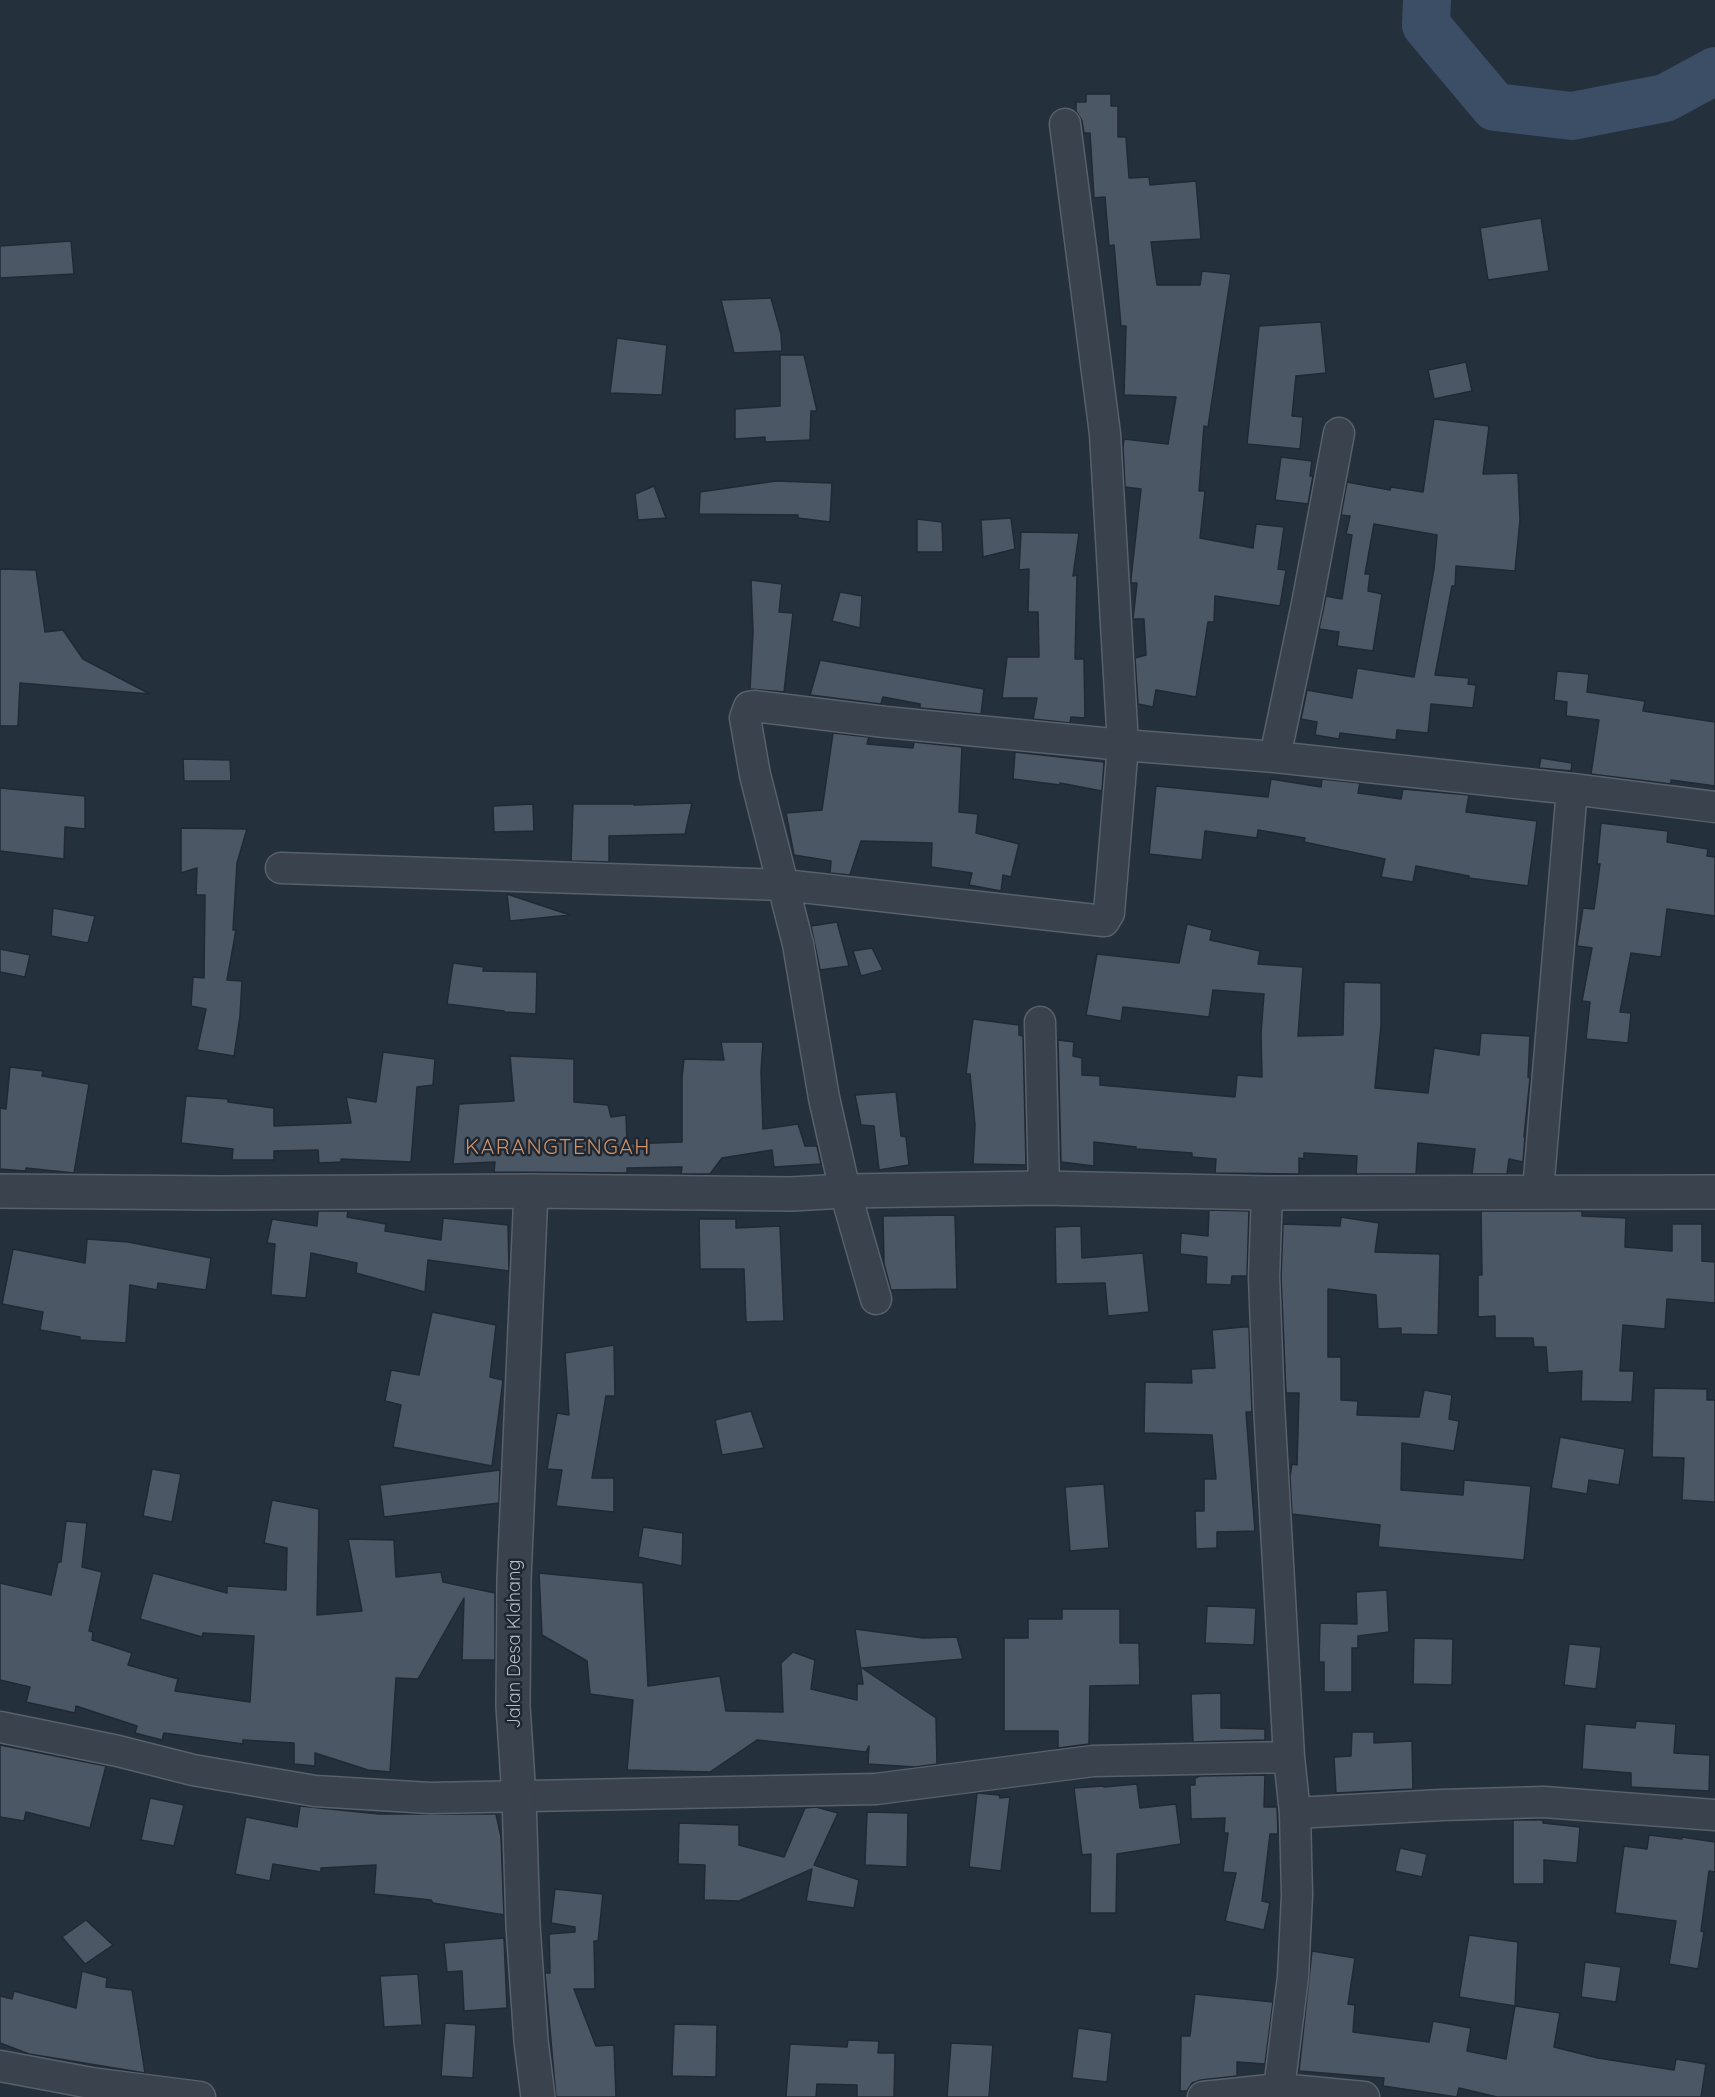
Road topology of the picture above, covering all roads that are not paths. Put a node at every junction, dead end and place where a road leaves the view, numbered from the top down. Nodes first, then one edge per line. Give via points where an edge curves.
1 (1065, 124) dead end
2 (1339, 434) dead end
3 (1123, 745) junction
4 (1275, 757) junction
5 (1572, 789) junction
6 (1715, 807) edge
7 (281, 868) dead end
8 (784, 885) junction
9 (1040, 1022) dead end
10 (1044, 1188) junction
11 (0, 1191) edge
12 (531, 1191) junction
13 (845, 1191) junction
14 (1538, 1191) junction
15 (1715, 1192) edge
16 (1267, 1193) junction
17 (876, 1299) dead end
18 (0, 1727) edge
19 (1289, 1756) junction
20 (519, 1797) junction
21 (1295, 1814) junction
22 (1715, 1815) edge
23 (0, 2066) edge
24 (1279, 2089) junction
25 (200, 2097) edge
26 (538, 2097) edge
27 (1203, 2097) edge
28 (1364, 2097) edge

1 - 3 street via 1105,434
2 - 4 street
3 - 4 street
3 - 8 street via 1109,913 1104,921
3 - 8 street via 749,707 745,718 755,775
4 - 5 street
5 - 6 street
5 - 14 street
7 - 8 street
8 - 13 street
9 - 10 street
10 - 13 street
10 - 16 street
11 - 12 street
12 - 13 street
12 - 20 street, Jalan Desa Klahang via 514,1580 513,1706
13 - 17 street
14 - 15 street
14 - 16 street
16 - 19 street via 1264,1277 1269,1405
18 - 20 street via 193,1770 315,1791 430,1798
19 - 20 street via 1093,1761 876,1789
19 - 21 street
20 - 26 street, Jalan Desa Klahang via 523,1925
21 - 22 street via 1544,1802
21 - 24 street via 1293,1977
23 - 25 street
24 - 27 street
24 - 28 street

